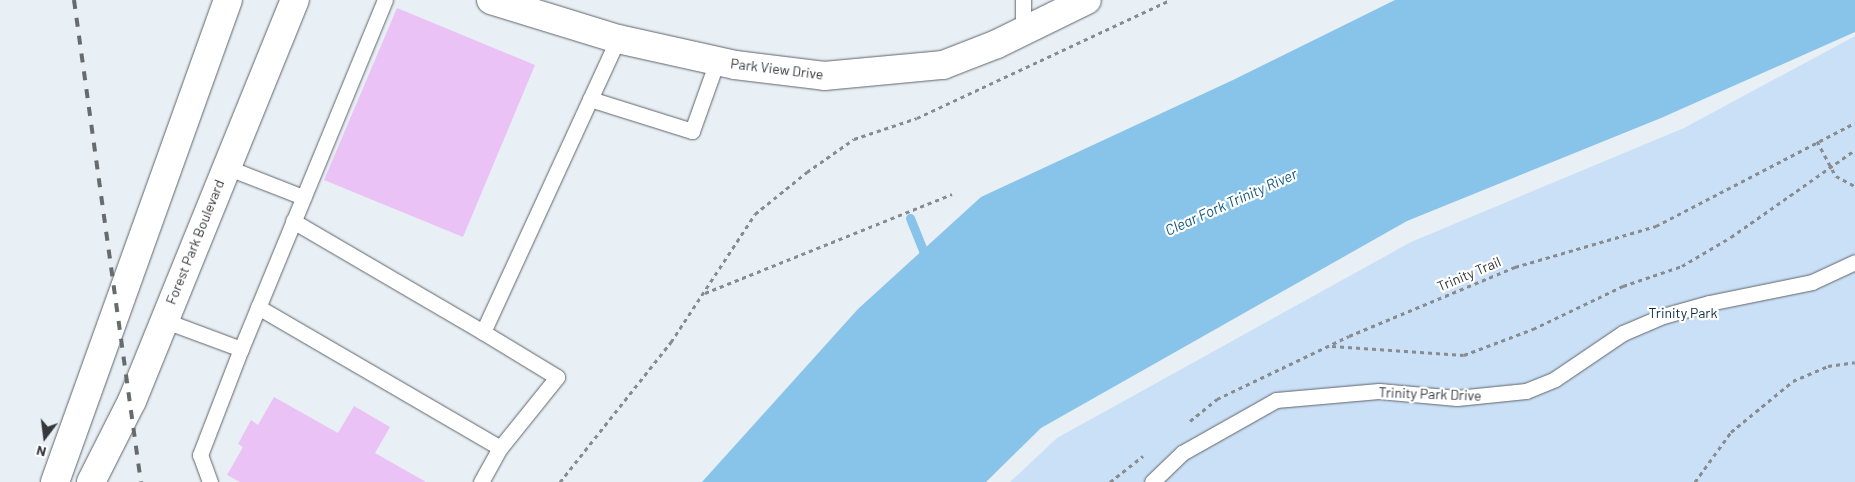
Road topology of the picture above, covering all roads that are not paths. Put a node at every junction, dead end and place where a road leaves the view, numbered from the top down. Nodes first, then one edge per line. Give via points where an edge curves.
1 (228, 0) edge
2 (295, 0) edge
3 (385, 0) edge
4 (491, 0) edge
5 (1023, 0) edge
6 (1087, 0) edge
7 (1024, 31) junction
8 (618, 39) junction
9 (717, 61) junction
10 (590, 99) junction
11 (226, 167) junction
12 (303, 198) junction
13 (294, 221) junction
14 (1855, 262) edge
15 (258, 307) junction
16 (163, 320) junction
17 (483, 332) junction
18 (241, 349) junction
19 (500, 448) junction
20 (55, 482) edge
21 (91, 482) edge
22 (210, 482) edge
23 (481, 482) edge
24 (1152, 482) edge

1 - 20 main road
2 - 11 main road, Forest Park Boulevard
3 - 12 lane
4 - 8 main road, Park View Drive
5 - 7 lane
6 - 7 main road, Park View Drive
7 - 9 main road, Park View Drive via 943,65 824,76
8 - 9 main road, Park View Drive
8 - 10 lane
9 - 10 lane via 692,131
10 - 17 lane
11 - 12 lane
11 - 16 main road, Forest Park Boulevard
12 - 13 lane
13 - 15 lane
13 - 17 lane
14 - 24 lane, Trinity Park Drive via 1812,282 1662,316 1623,333 1555,379 1526,391 1457,398 1379,392 1276,400 1182,453
15 - 18 lane
15 - 19 lane
16 - 18 lane
16 - 21 main road, Forest Park Boulevard via 132,401
17 - 19 lane via 557,377
18 - 22 lane via 200,455
19 - 23 lane

